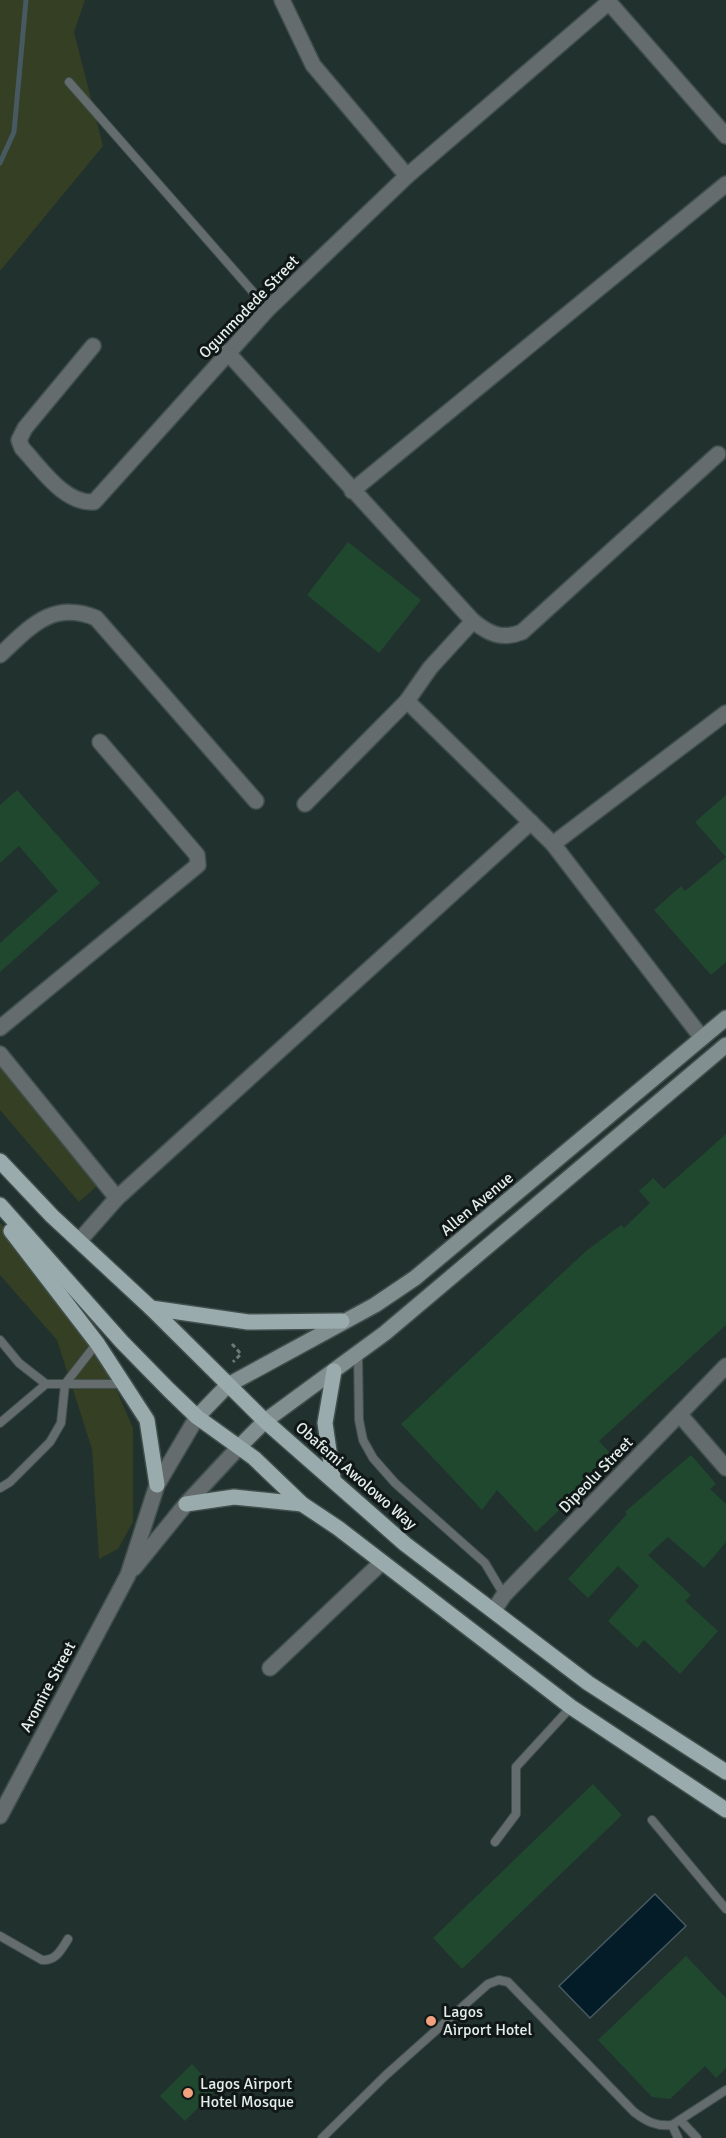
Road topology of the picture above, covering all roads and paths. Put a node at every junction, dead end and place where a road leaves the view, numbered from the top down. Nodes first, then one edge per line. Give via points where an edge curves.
1 (282, 0) edge
2 (608, 1) edge
3 (69, 82) dead end
4 (726, 136) edge
5 (407, 176) junction
6 (726, 184) edge
7 (268, 309) junction
8 (93, 346) dead end
9 (227, 352) junction
10 (718, 454) dead end
11 (352, 490) junction
12 (472, 621) junction
13 (0, 655) edge
14 (407, 701) junction
15 (726, 713) edge
16 (100, 742) dead end
17 (256, 801) dead end
18 (305, 804) dead end
19 (531, 822) junction
20 (553, 844) junction
21 (726, 1018) edge
22 (0, 1028) edge
23 (702, 1038) junction
24 (726, 1045) edge
25 (0, 1054) edge
26 (0, 1161) edge
27 (117, 1198) junction
28 (0, 1205) edge
29 (0, 1217) edge
30 (79, 1241) junction
31 (151, 1308) junction
32 (342, 1321) junction
33 (0, 1340) edge
34 (98, 1343) junction
35 (232, 1344) dead end
36 (358, 1354) junction
37 (726, 1366) edge
38 (334, 1371) junction
39 (224, 1381) junction
40 (46, 1384) junction
41 (65, 1384) junction
42 (126, 1384) junction
43 (680, 1415) junction
44 (197, 1417) junction
45 (265, 1421) junction
46 (0, 1423) edge
47 (239, 1448) junction
48 (726, 1468) edge
49 (333, 1478) junction
50 (157, 1485) junction
51 (0, 1488) edge
52 (186, 1504) junction
53 (302, 1504) junction
54 (381, 1563) junction
55 (128, 1575) junction
56 (504, 1595) junction
57 (494, 1610) junction
58 (270, 1668) dead end
59 (571, 1707) junction
60 (726, 1772) edge
61 (726, 1810) edge
62 (0, 1816) edge
63 (652, 1820) dead end
64 (495, 1842) dead end
65 (726, 1909) edge
66 (0, 1936) edge
67 (68, 1939) dead end
68 (726, 2090) edge
69 (681, 2121) junction
70 (672, 2125) junction
71 (322, 2138) edge
72 (678, 2138) edge
73 (698, 2138) edge

1 - 5 street via 313,65
2 - 4 street
2 - 5 street, Ogunmodede Street
3 - 7 lane
5 - 7 street, Ogunmodede Street
6 - 11 street
7 - 9 street, Ogunmodede Street
8 - 9 street, Ogunmodede Street via 20,440 22,448 70,497 81,503 94,502
9 - 11 street
10 - 12 street via 522,632 496,636
11 - 12 street
12 - 14 street
13 - 17 street via 48,615 82,612 96,618
14 - 18 street
14 - 19 street
15 - 20 street
16 - 22 street via 200,861
19 - 20 street
19 - 27 street
20 - 23 street
21 - 23 main road, Allen Avenue
23 - 32 main road, Allen Avenue via 415,1278
24 - 36 main road
25 - 27 street
26 - 30 main road, Obafemi Awolowo Way
27 - 30 street
28 - 44 main road via 122,1342
29 - 34 main road
30 - 31 main road, Obafemi Awolowo Way
31 - 32 main road via 248,1322
31 - 39 main road, Obafemi Awolowo Way
32 - 39 main road, Allen Avenue
33 - 40 lane via 19,1363
34 - 41 lane
34 - 42 main road
35 - 39 path via 241,1354
36 - 38 main road
36 - 56 lane via 359,1420 363,1440 373,1458 395,1483 485,1563
37 - 43 street, Dipeolu Street
38 - 45 main road
38 - 49 main road via 325,1423
39 - 44 main road, Allen Avenue
39 - 45 main road, Obafemi Awolowo Way
40 - 41 lane
40 - 46 lane
41 - 42 lane
41 - 51 lane via 61,1423 50,1442
42 - 50 main road via 150,1427
43 - 48 street
43 - 56 street, Dipeolu Street
44 - 47 main road
44 - 50 street, Aromire Street
45 - 47 main road
45 - 49 main road, Obafemi Awolowo Way
47 - 52 street, Aromire Street
47 - 53 main road
49 - 57 main road, Obafemi Awolowo Way via 405,1544
50 - 55 street, Aromire Street
52 - 53 main road via 234,1497
52 - 55 street, Aromire Street
53 - 54 main road
54 - 58 street
54 - 59 main road
55 - 62 street, Aromire Street
56 - 57 street, Dipeolu Street
57 - 60 main road, Obafemi Awolowo Way via 588,1683
59 - 61 main road
59 - 64 lane via 516,1767 516,1814
63 - 65 lane
66 - 67 lane via 42,1960 55,1958
68 - 69 lane
69 - 70 lane
69 - 73 lane
70 - 71 lane via 648,2122 634,2112 509,1984 499,1980 488,1984 386,2075
70 - 72 lane

